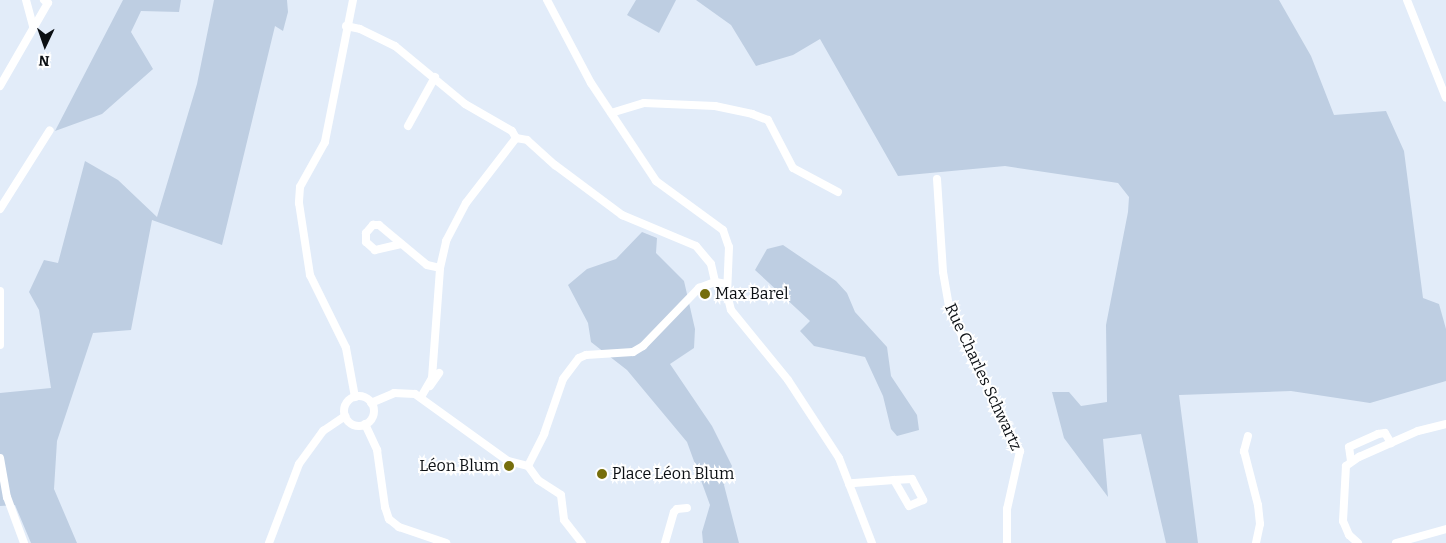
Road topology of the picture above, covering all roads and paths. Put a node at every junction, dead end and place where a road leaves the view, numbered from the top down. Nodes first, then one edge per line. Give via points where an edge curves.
1 (26, 0) edge
2 (44, 0) edge
3 (353, 0) edge
4 (547, 0) edge
5 (1407, 0) edge
6 (34, 26) junction
7 (346, 26) junction
8 (435, 77) junction
9 (0, 86) edge
10 (1446, 98) edge
11 (611, 113) junction
12 (408, 126) dead end
13 (50, 130) dead end
14 (516, 138) junction
15 (937, 179) dead end
16 (838, 192) dead end
17 (0, 209) edge
18 (401, 244) junction
19 (440, 268) junction
20 (715, 282) junction
21 (727, 284) junction
22 (0, 291) edge
23 (0, 345) edge
24 (439, 373) dead end
25 (428, 388) junction
26 (355, 397) junction
27 (421, 397) junction
28 (371, 403) junction
29 (345, 416) junction
30 (365, 424) junction
31 (1446, 424) edge
32 (1248, 436) dead end
33 (1391, 443) junction
34 (0, 458) edge
35 (1351, 461) junction
36 (528, 466) junction
37 (894, 480) dead end
38 (849, 484) junction
39 (687, 508) dead end
40 (1446, 529) edge
41 (24, 543) edge
42 (269, 543) edge
43 (446, 543) edge
44 (582, 543) edge
45 (665, 543) edge
46 (872, 543) edge
47 (1007, 543) edge
48 (1256, 543) edge
49 (1358, 543) edge
50 (1396, 543) edge

1 - 6 street
2 - 6 street via 48,3
3 - 7 street
4 - 11 street via 591,83
5 - 10 street
6 - 9 street
7 - 8 street via 360,29 395,46
7 - 26 street via 325,142 300,187 299,203 310,275 346,348
8 - 12 street
8 - 14 street via 465,104 512,131
11 - 16 street via 644,103 715,106 760,117 768,120 793,168
11 - 21 street via 656,181 723,230 729,247
13 - 17 street
14 - 19 street via 459,215 442,252
14 - 20 street via 527,140 555,166 622,215 696,246 712,264
15 - 47 street, Rue Charles Schwartz via 943,272 950,312 1020,451 1008,509
18 - 18 street via 376,224 366,233 366,242 375,250
18 - 19 street via 427,265
19 - 25 street via 432,378
20 - 21 street
20 - 36 street via 700,288 638,349 625,354 586,355 575,362 563,379 544,434
21 - 38 street via 735,318 788,380 839,458
22 - 23 street
24 - 25 street
25 - 27 street
26 - 28 street via 366,398
26 - 29 street via 345,406
27 - 28 street via 401,391
27 - 36 street via 508,461
28 - 30 street via 373,415
29 - 30 street via 351,424
29 - 42 street via 323,431 299,464
30 - 43 street via 377,450 384,507 389,519 399,528
31 - 33 street
32 - 48 street via 1244,451 1260,524
33 - 35 street
33 - 35 street via 1385,434 1378,434 1349,447
34 - 41 street via 7,497
35 - 49 street via 1345,472 1343,521 1349,535
36 - 44 street via 538,480 560,495 564,520
37 - 38 street
38 - 46 street
39 - 45 street via 674,512
40 - 50 street

